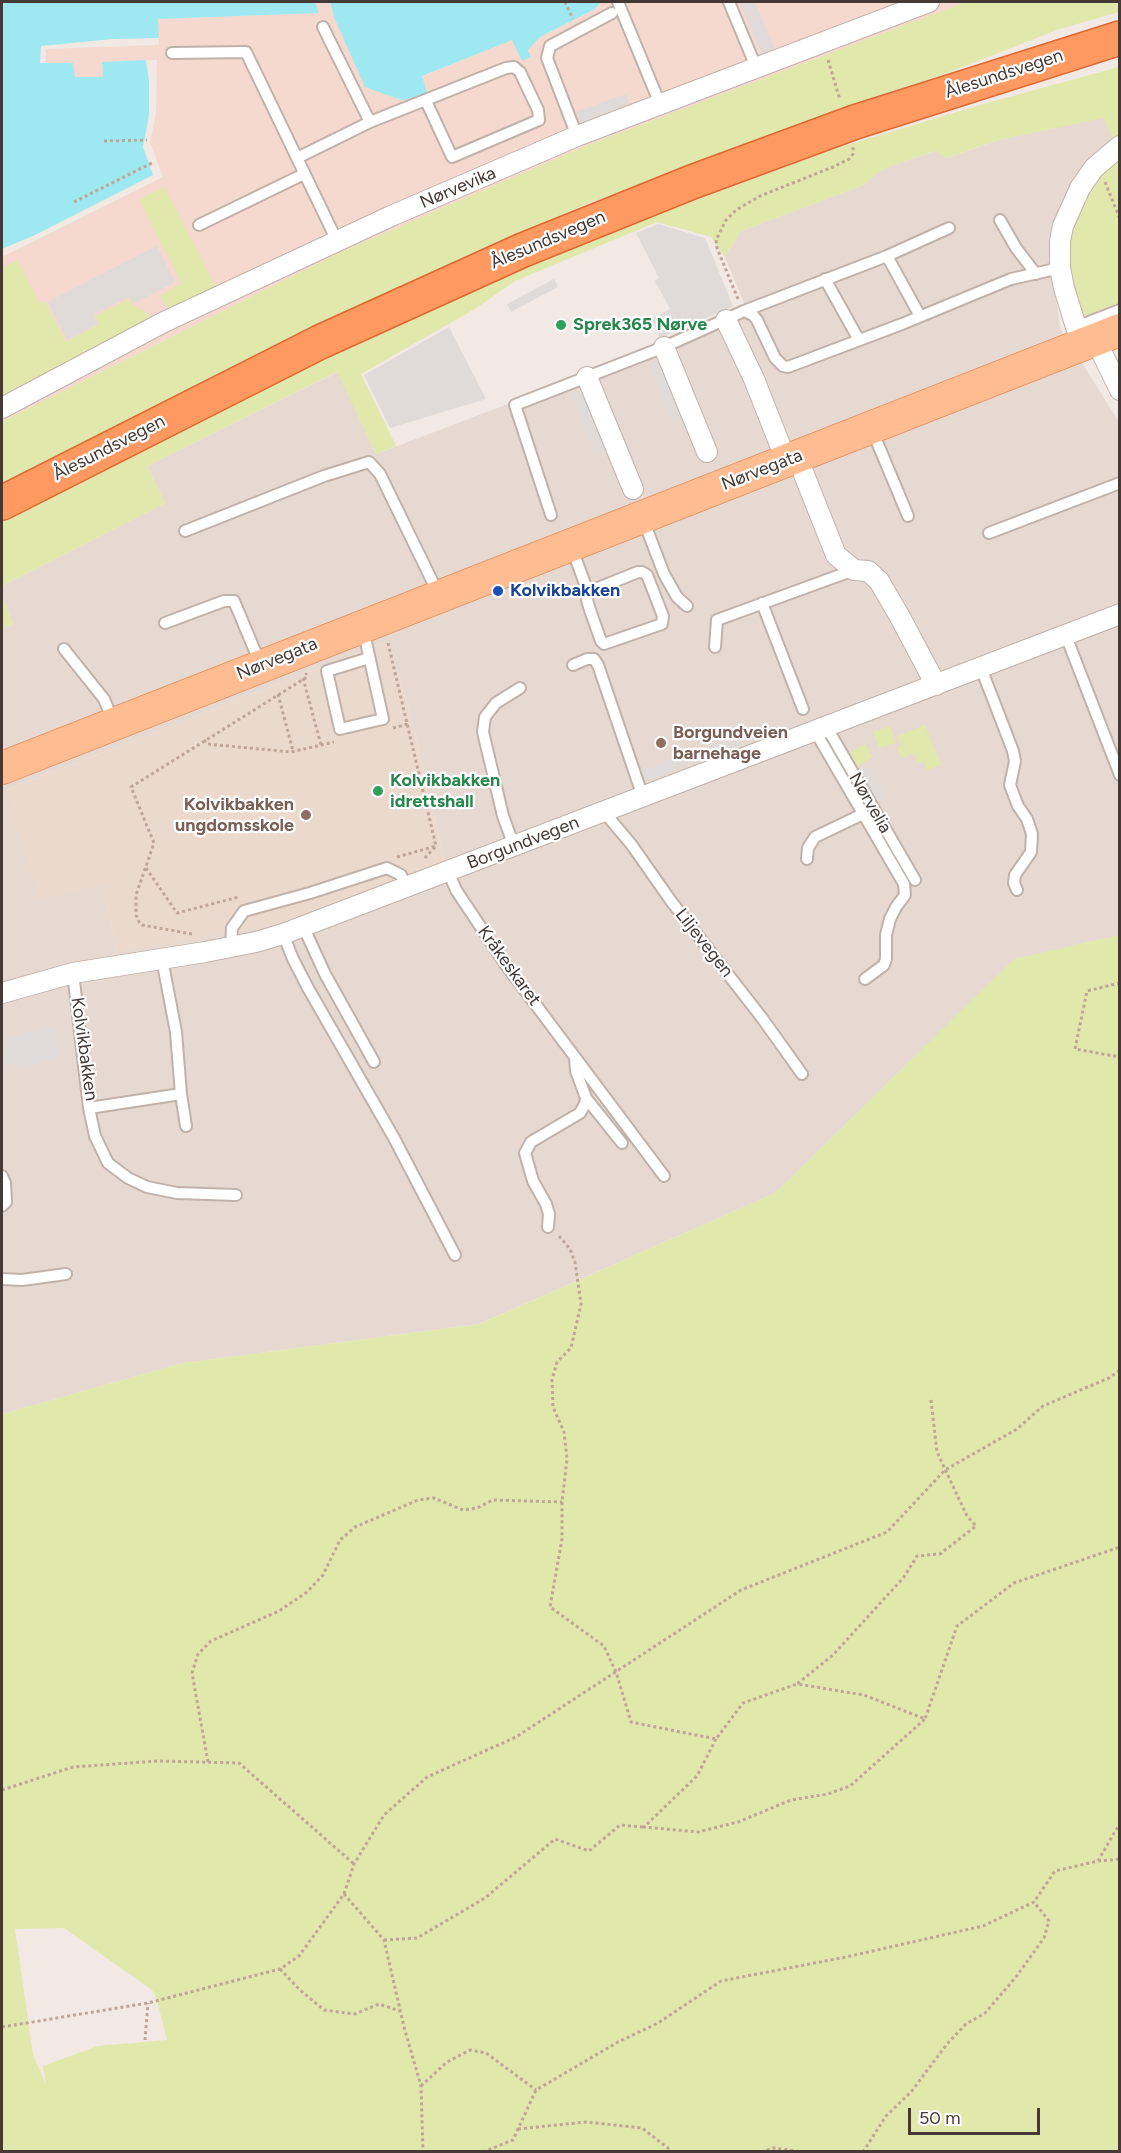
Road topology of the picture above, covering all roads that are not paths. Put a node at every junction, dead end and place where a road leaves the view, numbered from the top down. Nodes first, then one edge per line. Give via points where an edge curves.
1 (618, 2) edge
2 (729, 2) edge
3 (929, 2) edge
4 (612, 13) dead end
5 (323, 27) dead end
6 (1119, 38) edge
7 (172, 53) dead end
8 (756, 67) junction
9 (426, 101) junction
10 (660, 104) junction
11 (370, 122) junction
12 (577, 136) junction
13 (1119, 146) edge
14 (297, 158) junction
15 (304, 174) junction
16 (1000, 220) dead end
17 (199, 225) dead end
18 (949, 228) dead end
19 (337, 241) junction
20 (887, 256) junction
21 (1060, 268) junction
22 (1036, 274) junction
23 (825, 279) junction
24 (1119, 310) edge
25 (744, 311) junction
26 (920, 316) junction
27 (726, 320) junction
28 (1094, 335) edge
29 (859, 340) junction
30 (664, 347) junction
31 (587, 377) junction
32 (1119, 390) edge
33 (2, 408) edge
34 (871, 427) junction
35 (707, 453) dead end
36 (795, 466) junction
37 (1119, 483) edge
38 (2, 503) edge
39 (637, 503) junction
40 (551, 515) dead end
41 (908, 516) dead end
42 (185, 531) dead end
43 (989, 533) dead end
44 (571, 545) junction
45 (854, 570) junction
46 (588, 592) junction
47 (440, 596) junction
48 (762, 603) junction
49 (687, 606) dead end
50 (1119, 614) edge
51 (165, 623) dead end
52 (374, 630) junction
53 (1066, 636) junction
54 (715, 647) dead end
55 (64, 649) dead end
56 (369, 658) junction
57 (573, 664) dead end
58 (261, 666) junction
59 (981, 668) junction
60 (936, 685) junction
61 (520, 688) dead end
62 (803, 709) dead end
63 (114, 724) junction
64 (821, 729) junction
65 (2, 768) edge
66 (1119, 775) edge
67 (643, 797) junction
68 (604, 812) junction
69 (863, 814) junction
70 (514, 846) junction
71 (807, 859) dead end
72 (448, 871) junction
73 (915, 880) dead end
74 (406, 887) junction
75 (1017, 890) dead end
76 (303, 926) junction
77 (283, 934) junction
78 (231, 947) junction
79 (162, 959) junction
80 (73, 973) junction
81 (865, 979) dead end
82 (2, 993) edge
83 (574, 1057) junction
84 (374, 1062) dead end
85 (802, 1074) dead end
86 (181, 1094) junction
87 (586, 1098) junction
88 (89, 1108) junction
89 (186, 1126) dead end
90 (622, 1143) dead end
91 (2, 1176) edge
92 (664, 1176) dead end
93 (236, 1195) dead end
94 (2, 1206) edge
95 (548, 1227) road end
96 (455, 1255) dead end
97 (66, 1274) dead end
98 (2, 1280) edge

1 - 10 lane
2 - 8 lane
3 - 8 street, Nørvevika
4 - 12 lane via 550,46 547,58
5 - 11 lane
6 - 38 highway, Ålesundsvegen via 826,133 523,250 301,351
7 - 14 lane via 246,52
8 - 10 street, Nørvevika
9 - 9 lane via 452,157 539,120 538,110 514,67
9 - 11 lane
10 - 12 street, Nørvevika
11 - 14 lane
12 - 19 street, Nørvevika
13 - 21 street via 1094,168 1071,206 1062,233
14 - 15 lane
15 - 17 lane
15 - 19 lane
16 - 22 lane
18 - 20 lane
19 - 33 street, Nørvevika via 164,322
20 - 23 lane
20 - 26 lane
21 - 22 lane
21 - 28 street via 1064,288
22 - 26 lane via 1011,279
23 - 25 lane
23 - 29 lane
24 - 28 lane
25 - 27 lane
25 - 29 lane via 757,320 775,358 783,366
26 - 29 lane
27 - 30 lane
27 - 36 street
28 - 32 street
28 - 34 main road, Nørvegata
30 - 31 lane
30 - 35 street
31 - 39 street
31 - 40 lane via 514,405
34 - 36 main road, Nørvegata
34 - 41 lane
36 - 39 main road, Nørvegata
36 - 45 street via 837,555
37 - 43 lane
39 - 44 main road, Nørvegata
39 - 49 lane via 663,574
42 - 47 lane via 369,462 381,474
44 - 46 lane
44 - 47 main road, Nørvegata
45 - 48 lane
45 - 60 street via 868,571 879,581
46 - 46 lane via 590,610 604,644 662,624 663,616 647,575 642,572
47 - 52 main road, Nørvegata
48 - 54 lane via 717,620
48 - 62 lane
50 - 53 street, Borgundvegen
51 - 58 lane via 224,601 234,601
52 - 56 lane
52 - 58 main road, Nørvegata
53 - 59 street, Borgundvegen
53 - 66 lane
55 - 63 lane via 104,699
56 - 56 lane via 382,719 340,729 327,671
57 - 67 lane via 594,659 598,665
58 - 63 main road, Nørvegata
59 - 60 street, Borgundvegen
59 - 75 lane via 1013,751 1010,785 1032,834 1031,852 1015,875
60 - 64 street, Borgundvegen
61 - 70 lane via 506,695 485,717 483,732
63 - 65 main road, Nørvegata
64 - 67 street, Borgundvegen
64 - 69 lane, Nørvelia
64 - 73 lane, Nørvelia
67 - 68 street, Borgundvegen
68 - 70 street, Borgundvegen
68 - 85 lane, Liljevegen
69 - 71 lane, Nørvelia via 815,837
69 - 81 lane, Nørvelia via 906,891 890,919 884,965
70 - 72 street, Borgundvegen
72 - 74 street, Borgundvegen
72 - 83 lane, Kråkeskaret via 456,890 506,965
74 - 76 street, Borgundvegen
74 - 78 lane via 401,875 387,868 244,911 232,928
76 - 77 street, Borgundvegen
76 - 84 lane
77 - 78 street, Kolvikbakken
77 - 96 lane via 308,988
78 - 79 street, Kolvikbakken
79 - 80 street, Kolvikbakken
79 - 86 lane via 176,1032
80 - 82 street, Kolvikbakken
80 - 88 lane, Kolvikbakken
83 - 87 lane, Kråkeskaret
83 - 92 lane, Kråkeskaret
86 - 88 lane, Kolvikbakken
86 - 89 lane
87 - 90 lane, Kråkeskaret
87 - 95 lane via 580,1113 531,1142 525,1153 533,1181 546,1204
88 - 93 lane via 102,1152 114,1169 128,1178 147,1187 177,1193
91 - 94 lane via 6,1202
97 - 98 lane

